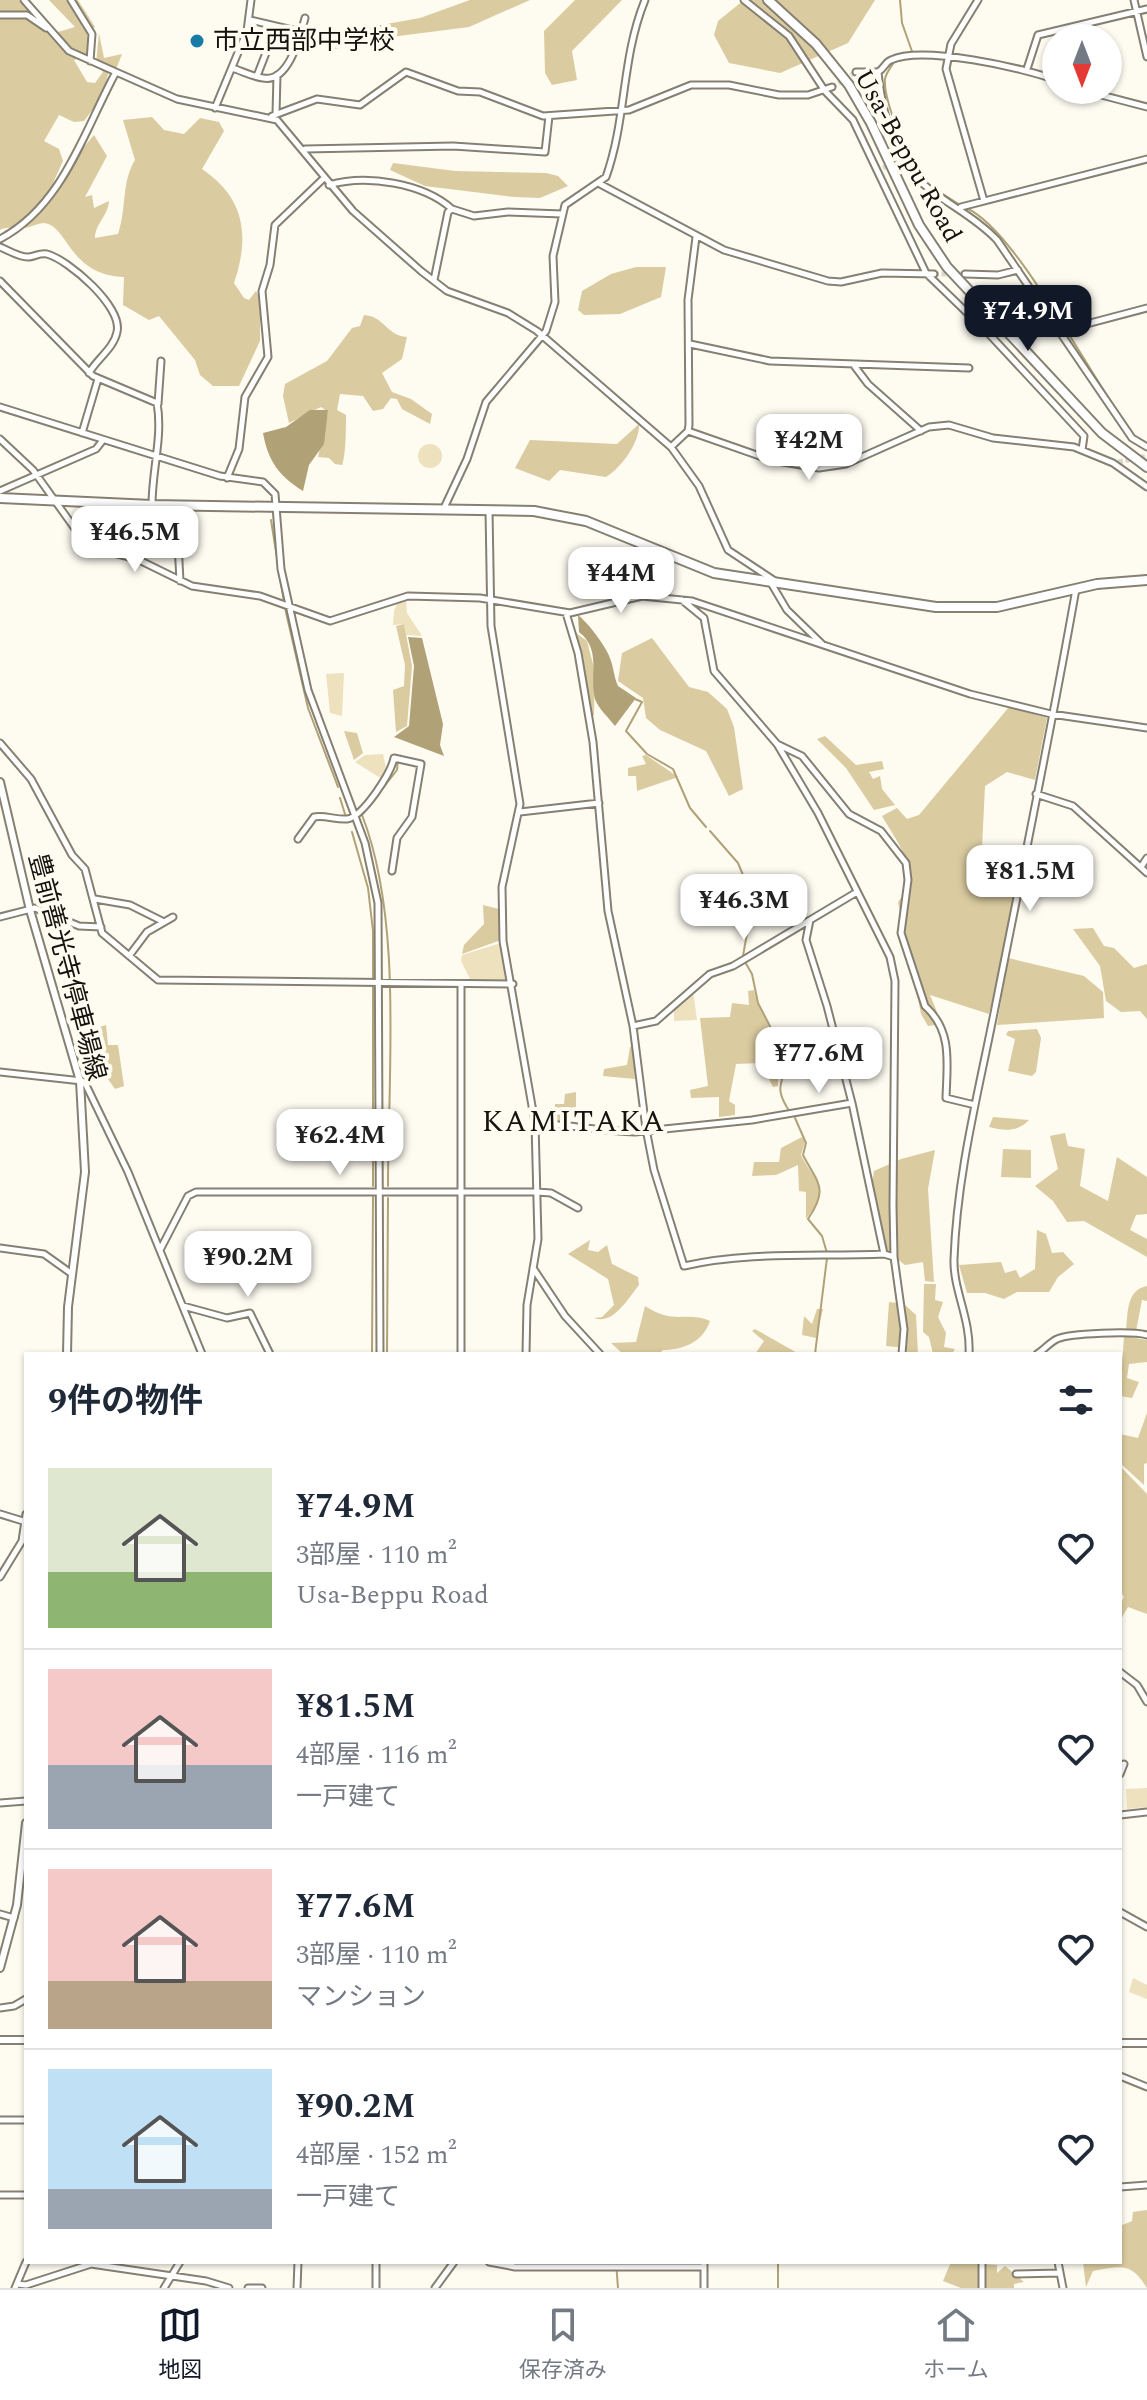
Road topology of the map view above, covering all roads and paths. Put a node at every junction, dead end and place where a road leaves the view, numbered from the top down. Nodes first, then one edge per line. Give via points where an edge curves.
1 (24, 0) edge
2 (71, 0) edge
3 (251, 0) edge
4 (645, 0) edge
5 (744, 0) edge
6 (768, 0) edge
7 (978, 0) edge
8 (1134, 0) edge
9 (1147, 9) edge
10 (1136, 12) junction
11 (0, 15) edge
12 (305, 18) dead end
13 (250, 20) junction
14 (276, 27) junction
15 (51, 31) junction
16 (301, 32) junction
17 (947, 56) junction
18 (1147, 57) edge
19 (90, 61) junction
20 (232, 68) junction
21 (1027, 69) junction
22 (116, 72) junction
23 (856, 72) tunnel mouth
24 (878, 72) junction
25 (278, 74) junction
26 (1042, 75) edge
27 (257, 76) junction
28 (832, 87) tunnel mouth
29 (825, 91) junction
30 (1122, 100) edge
31 (1147, 107) edge
32 (215, 108) junction
33 (622, 111) junction
34 (274, 115) junction
35 (549, 116) junction
36 (305, 149) junction
37 (1147, 159) edge
38 (324, 178) junction
39 (600, 184) junction
40 (329, 185) junction
41 (984, 201) junction
42 (961, 208) junction
43 (452, 209) junction
44 (562, 214) junction
45 (696, 237) junction
46 (0, 239) edge
47 (0, 247) edge
48 (1018, 270) junction
49 (926, 273) junction
50 (934, 274) tunnel mouth
51 (965, 274) tunnel mouth
52 (0, 281) edge
53 (434, 281) junction
54 (1147, 308) edge
55 (1060, 331) junction
56 (544, 336) junction
57 (690, 344) junction
58 (161, 361) dead end
59 (852, 363) junction
60 (969, 368) dead end
61 (89, 373) junction
62 (98, 379) junction
63 (158, 405) junction
64 (0, 407) edge
65 (688, 431) junction
66 (921, 431) junction
67 (82, 433) junction
68 (0, 439) edge
69 (103, 440) junction
70 (671, 447) junction
71 (1147, 447) edge
72 (1082, 450) junction
73 (154, 456) junction
74 (1147, 467) edge
75 (37, 474) junction
76 (227, 478) junction
77 (1147, 487) edge
78 (0, 491) edge
79 (0, 498) edge
80 (55, 500) junction
81 (152, 505) junction
82 (276, 505) junction
83 (444, 508) junction
84 (489, 509) junction
85 (178, 543) dead end
86 (1147, 580) edge
87 (180, 581) junction
88 (774, 583) junction
89 (1076, 589) junction
90 (680, 599) junction
91 (491, 600) junction
92 (285, 603) junction
93 (566, 613) junction
94 (822, 645) junction
95 (1051, 714) junction
96 (1147, 728) edge
97 (0, 743) edge
98 (777, 744) junction
99 (0, 782) edge
100 (1036, 794) junction
101 (599, 803) junction
102 (520, 812) junction
103 (354, 816) junction
104 (298, 839) dead end
105 (1147, 858) edge
106 (1141, 867) junction
107 (392, 871) dead end
108 (1147, 873) edge
109 (857, 892) junction
110 (95, 899) junction
111 (30, 910) junction
112 (0, 917) edge
113 (173, 917) dead end
114 (810, 920) junction
115 (164, 922) junction
116 (101, 927) junction
117 (129, 956) junction
118 (380, 983) junction
119 (461, 984) junction
120 (513, 984) junction
121 (633, 1026) junction
122 (0, 1072) edge
123 (80, 1081) junction
124 (852, 1103) junction
125 (975, 1105) junction
126 (535, 1123) junction
127 (646, 1129) junction
128 (380, 1192) junction
129 (460, 1192) junction
130 (537, 1192) junction
131 (578, 1208) dead end
132 (0, 1248) edge
133 (160, 1250) junction
134 (884, 1254) junction
135 (894, 1257) junction
136 (533, 1267) junction
137 (72, 1274) junction
138 (183, 1306) junction
139 (1147, 1335) edge
140 (67, 1352) edge
141 (201, 1352) edge
142 (269, 1352) edge
143 (380, 1352) edge
144 (461, 1352) edge
145 (526, 1352) edge
146 (598, 1352) edge
147 (902, 1352) edge
148 (969, 1352) edge
149 (1040, 1352) edge
150 (0, 1514) edge
151 (23, 1521) joint
152 (24, 1526) edge
153 (24, 1532) edge
154 (0, 1577) edge
155 (1122, 1674) edge
156 (1147, 1702) edge
157 (1124, 1764) dead end
158 (1122, 1769) edge
159 (24, 1801) edge
160 (0, 1803) edge
161 (1147, 1812) edge
162 (1122, 1815) edge
163 (24, 1878) edge
164 (1122, 1913) edge
165 (0, 1914) edge
166 (15, 1918) junction
167 (1147, 1927) edge
168 (1, 1963) edge
169 (24, 2000) edge
170 (0, 2008) edge
171 (0, 2040) edge
172 (24, 2040) edge
173 (1122, 2043) edge
174 (1147, 2043) edge
175 (1122, 2077) edge
176 (1147, 2087) edge
177 (0, 2120) edge
178 (24, 2120) edge
179 (1147, 2185) edge
180 (1122, 2187) edge
181 (0, 2195) edge
182 (24, 2195) edge
183 (25, 2264) edge
184 (85, 2264) edge
185 (94, 2264) edge
186 (179, 2264) edge
187 (298, 2264) edge
188 (376, 2264) edge
189 (453, 2264) edge
190 (499, 2264) edge
191 (704, 2264) edge
192 (982, 2264) edge
193 (1058, 2264) edge
194 (1060, 2273) junction
195 (1016, 2274) dead end
196 (173, 2277) junction
197 (16, 2286) edge
198 (164, 2288) edge
199 (229, 2288) edge
200 (248, 2288) edge
201 (262, 2288) edge
202 (297, 2288) edge
203 (376, 2288) edge
204 (435, 2288) edge
205 (704, 2288) edge
206 (982, 2288) edge
207 (1063, 2288) edge

1 - 15 street
2 - 19 street via 92,34
3 - 13 street
4 - 33 street via 628,49
5 - 29 street via 789,36
6 - 74 highway, Usa-Beppu Road via 816,44 849,85 919,225 947,267 1102,433
7 - 17 street
8 - 10 street
9 - 10 street
10 - 18 street
10 - 21 street via 1038,35
11 - 15 street via 27,15
12 - 16 street
13 - 14 street
13 - 20 street
14 - 16 street
14 - 27 street
15 - 19 street via 69,51
16 - 25 street
17 - 21 street
17 - 24 street via 892,59
17 - 41 street via 947,74
19 - 22 street
20 - 27 street
20 - 32 street
21 - 26 street
22 - 32 street via 171,97
22 - 46 street via 49,197 27,222
23 - 24 street
24 - 42 street via 881,103 901,160 926,186
25 - 27 street via 268,79
25 - 34 street
28 - 29 street
29 - 33 street via 779,95 729,85 691,85
29 - 49 street via 853,120
30 - 31 street
32 - 34 street
33 - 35 street
33 - 39 street via 610,166
34 - 35 street via 317,99 360,105 410,72
34 - 36 street
35 - 36 street via 545,152 453,146
36 - 38 street
37 - 41 street
38 - 40 street
38 - 76 street via 275,225 262,291 268,357 245,397 239,449
39 - 44 street via 576,194
39 - 45 street
40 - 43 street via 351,180 400,185 429,193
40 - 53 street
41 - 42 street
42 - 48 street via 997,240
43 - 44 street via 474,216
43 - 53 street
44 - 56 street via 553,256 555,302
45 - 49 street via 828,281
45 - 57 street via 688,300
47 - 61 street via 25,258 43,254 57,259 113,310 116,336
48 - 51 street
48 - 55 street
49 - 50 street
49 - 72 street via 1084,436
52 - 61 street
53 - 56 street via 451,293 508,313
54 - 55 street
55 - 71 street via 1132,438
56 - 70 street
56 - 83 street via 486,402
57 - 59 street via 770,361
57 - 65 street
58 - 63 street
59 - 60 street
59 - 66 street
61 - 62 street
62 - 63 street
62 - 67 street
63 - 73 street via 160,432
64 - 67 street
65 - 66 street via 771,460 819,468 853,461
65 - 70 street
66 - 72 street via 949,425 993,438
67 - 69 street
68 - 75 street
69 - 73 street
69 - 75 street via 96,449
70 - 88 street via 699,486 728,550
72 - 77 street via 1115,462
73 - 76 street
73 - 81 street
75 - 78 street
75 - 80 street
76 - 82 street via 266,484 274,491
79 - 80 highway
80 - 81 highway
80 - 87 street via 88,547 137,559
81 - 82 highway
82 - 83 highway
82 - 92 street
83 - 84 highway
84 - 88 highway via 576,519 695,568
84 - 91 street
85 - 87 street
86 - 89 highway
87 - 92 street
88 - 89 highway via 964,609 1018,604
88 - 94 street via 787,610
89 - 95 street
90 - 93 street via 642,596
90 - 94 street
90 - 98 street via 704,618 714,671
91 - 92 street via 408,596 330,621
91 - 93 street
91 - 102 street via 498,682
92 - 103 street via 311,700
93 - 101 street via 578,653
94 - 95 street via 970,694
95 - 96 street
95 - 100 street
97 - 110 street via 46,802 70,852 88,874
98 - 109 street via 846,862
98 - 125 street via 802,756 849,814 881,831 906,863 901,933 925,1006 947,1043 946,1098
99 - 111 main road, 豊前善光寺停車場線
100 - 106 street via 1073,806
100 - 125 street
101 - 102 street
101 - 121 street via 608,911
102 - 120 street via 502,887 503,941
103 - 104 street via 314,817
103 - 107 street via 391,773 394,758 423,765 412,817 397,838
103 - 118 street via 378,903
105 - 106 street
106 - 108 street
109 - 114 street
109 - 135 street via 887,947 895,981
110 - 115 street via 130,905
110 - 116 street
111 - 112 street
111 - 116 street via 44,910 79,926
111 - 123 main road, 豊前善光寺停車場線
113 - 115 street
114 - 121 street via 705,977 662,1017
114 - 124 street via 806,940
115 - 117 street via 147,932
116 - 117 street via 105,938
117 - 118 street via 168,982
118 - 119 street
118 - 128 street
119 - 120 street
119 - 129 street
120 - 126 street
121 - 127 street
122 - 123 street
123 - 133 street via 89,1089
123 - 137 main road, 豊前善光寺停車場線 via 85,1172
124 - 127 street via 752,1120
124 - 134 street
125 - 148 street via 965,1148 954,1257 970,1326
126 - 127 street via 589,1131
126 - 130 street
127 - 134 street via 684,1266 706,1260
128 - 129 street
128 - 133 street via 196,1192 188,1196
128 - 143 street
129 - 130 street
129 - 144 street
130 - 131 street via 551,1193
130 - 136 street
132 - 137 street via 44,1254
133 - 138 street
134 - 135 street
135 - 147 street
136 - 145 street
136 - 146 street via 565,1316
137 - 140 main road, 豊前善光寺停車場線
138 - 141 street
138 - 142 street via 227,1318 250,1313
139 - 149 street via 1068,1336
150 - 151 street
151 - 152 street
153 - 154 street
155 - 156 street
157 - 158 street
159 - 160 street
161 - 162 street
163 - 166 main road
164 - 167 street
165 - 166 street
166 - 168 main road
169 - 170 street
171 - 172 main road
173 - 174 main road
175 - 176 street
177 - 178 street
179 - 180 street
181 - 182 street
183 - 197 street
184 - 197 street
185 - 196 street
186 - 196 street
187 - 202 street
188 - 203 street
189 - 204 street
190 - 191 street
191 - 205 street
192 - 206 street
193 - 194 street
194 - 195 street
194 - 207 street
196 - 198 street
196 - 199 street
200 - 201 street

